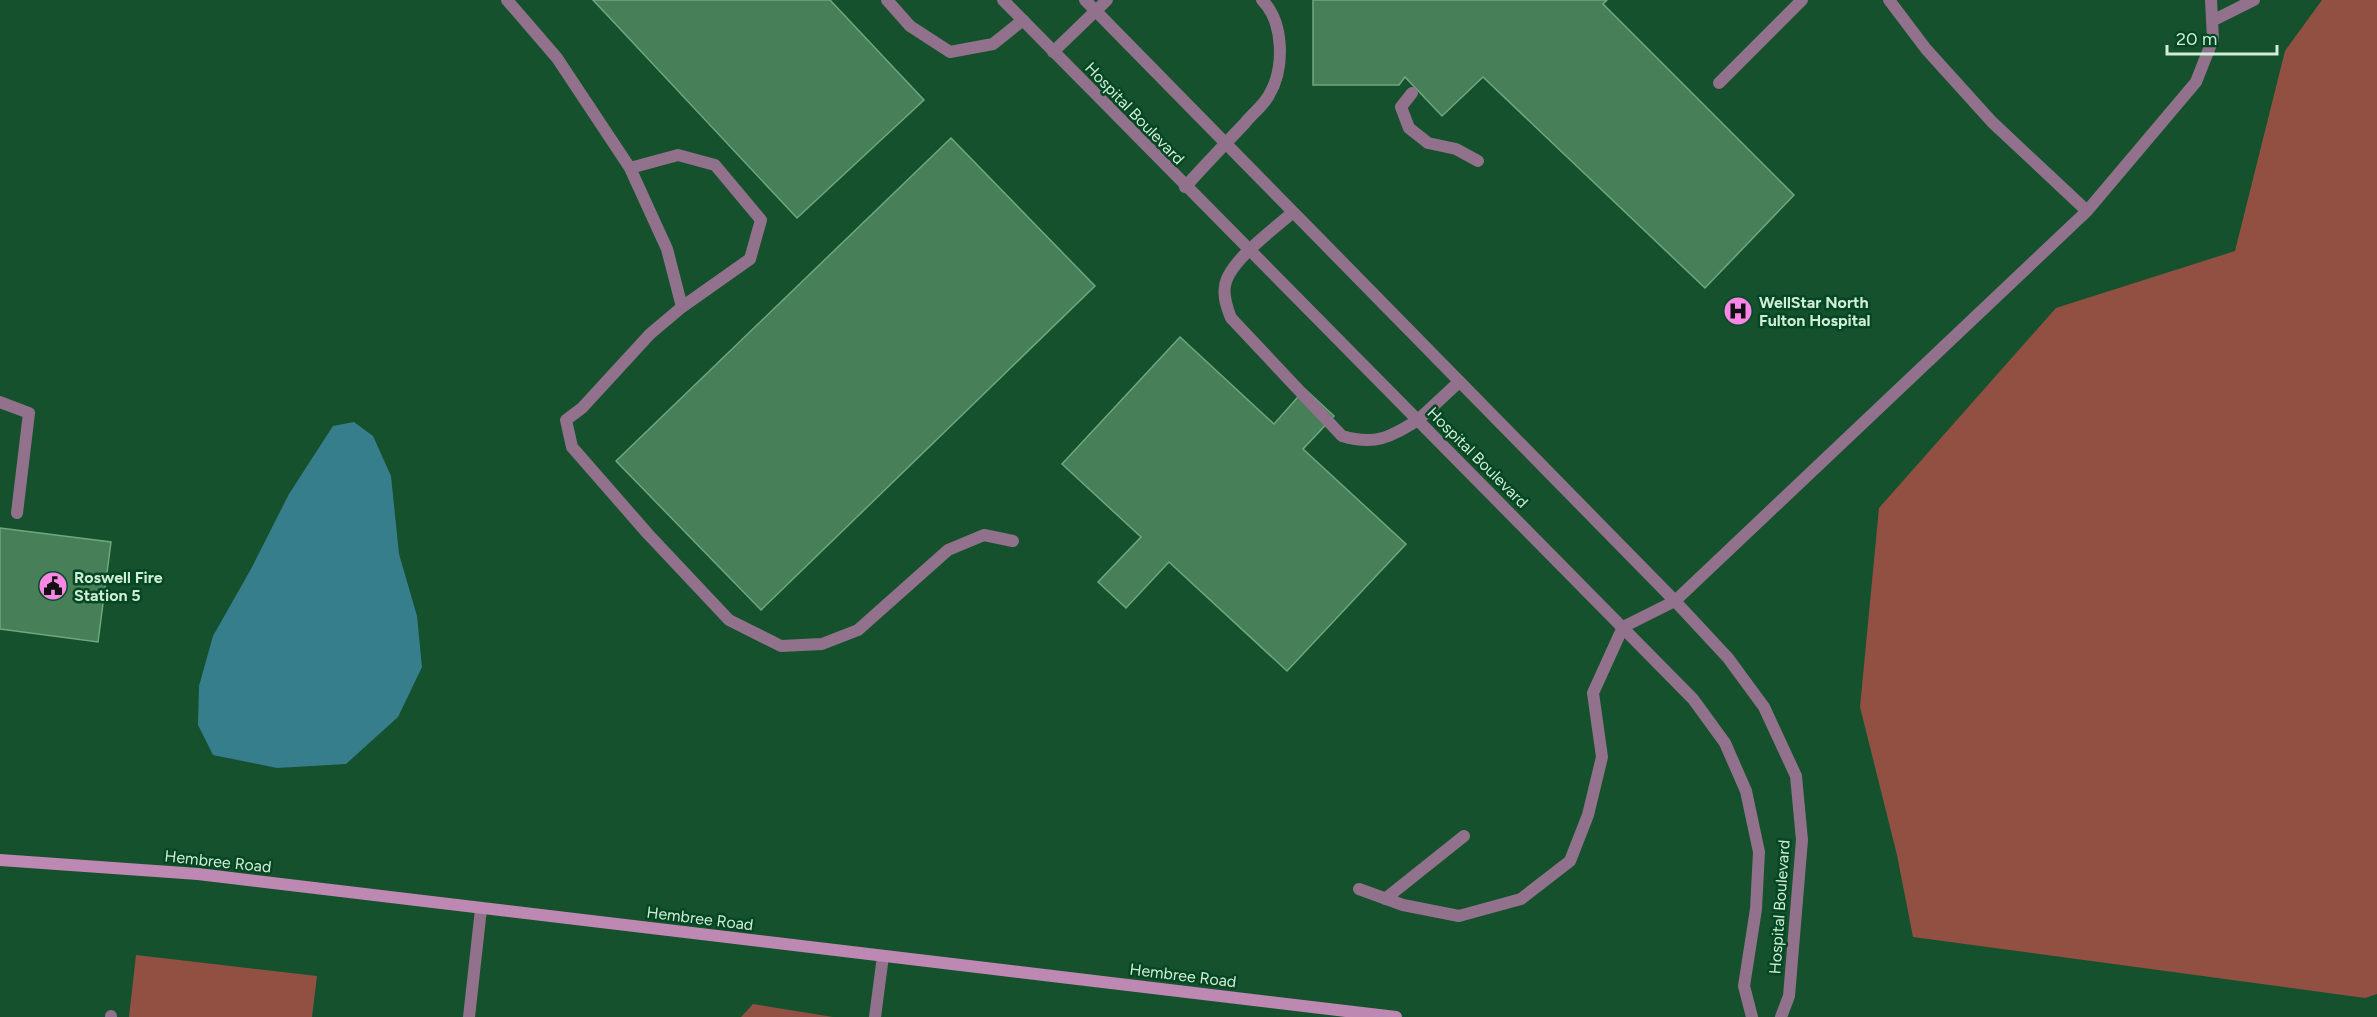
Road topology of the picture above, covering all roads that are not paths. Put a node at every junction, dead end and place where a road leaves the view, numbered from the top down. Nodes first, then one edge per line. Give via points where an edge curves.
1 (507, 0) edge
2 (887, 0) edge
3 (1003, 0) edge
4 (1085, 0) edge
5 (1107, 0) edge
6 (1262, 0) edge
7 (1802, 0) edge
8 (1889, 0) edge
9 (2211, 0) edge
10 (2254, 0) edge
11 (1095, 11) junction
12 (1023, 20) junction
13 (2212, 21) junction
14 (1053, 52) junction
15 (1719, 83) dead end
16 (1412, 93) dead end
17 (1224, 144) junction
18 (1478, 161) dead end
19 (630, 168) junction
20 (1185, 187) junction
21 (2087, 211) junction
22 (1292, 213) junction
23 (1249, 251) junction
24 (682, 307) junction
25 (1459, 382) junction
26 (0, 402) edge
27 (1418, 420) junction
28 (16, 513) dead end
29 (1013, 541) dead end
30 (1675, 601) junction
31 (1623, 627) junction
32 (1464, 836) dead end
33 (0, 860) edge
34 (1359, 889) dead end
35 (1384, 899) junction
36 (481, 909) junction
37 (883, 956) junction
38 (469, 1017) edge
39 (875, 1017) edge
40 (1396, 1017) edge
41 (1752, 1017) edge
42 (1781, 1017) edge

1 - 19 street via 557,58
2 - 12 street via 910,26 950,52 993,44
3 - 12 street, Hospital Boulevard
4 - 11 street, Hospital Boulevard
5 - 11 street
6 - 17 street via 1270,8 1278,30 1277,76 1269,96
7 - 15 street
8 - 21 street via 1926,49 1992,122
9 - 13 street
10 - 13 street
11 - 14 street
11 - 17 street, Hospital Boulevard
12 - 14 street, Hospital Boulevard
13 - 21 street via 2212,39 2196,82
14 - 20 street, Hospital Boulevard
16 - 18 street via 1401,107 1409,128 1428,143 1456,149
17 - 20 street
17 - 22 street, Hospital Boulevard
19 - 24 street via 667,249
19 - 24 street via 678,155 716,165 761,220 750,259
20 - 23 street, Hospital Boulevard
21 - 30 street
22 - 23 street
22 - 25 street, Hospital Boulevard
23 - 27 street, Hospital Boulevard
23 - 27 street via 1225,285 1231,318 1342,436 1371,441 1388,438
24 - 29 street via 566,420 572,447 729,620 781,646 822,644 858,630 948,550 984,535
25 - 27 street
25 - 30 street, Hospital Boulevard
26 - 28 street via 29,413
27 - 31 street, Hospital Boulevard
30 - 31 street
30 - 42 street, Hospital Boulevard via 1728,658 1764,707 1796,776 1802,840 1789,996
31 - 35 street via 1593,693 1602,757 1588,815 1570,861 1521,899 1459,916
31 - 41 street, Hospital Boulevard via 1693,699 1725,743 1746,791 1759,852 1756,909 1744,986
32 - 35 street
33 - 36 street, Hembree Road via 198,874
34 - 35 street
36 - 37 street, Hembree Road
36 - 38 street
37 - 39 street
37 - 40 street, Hembree Road

